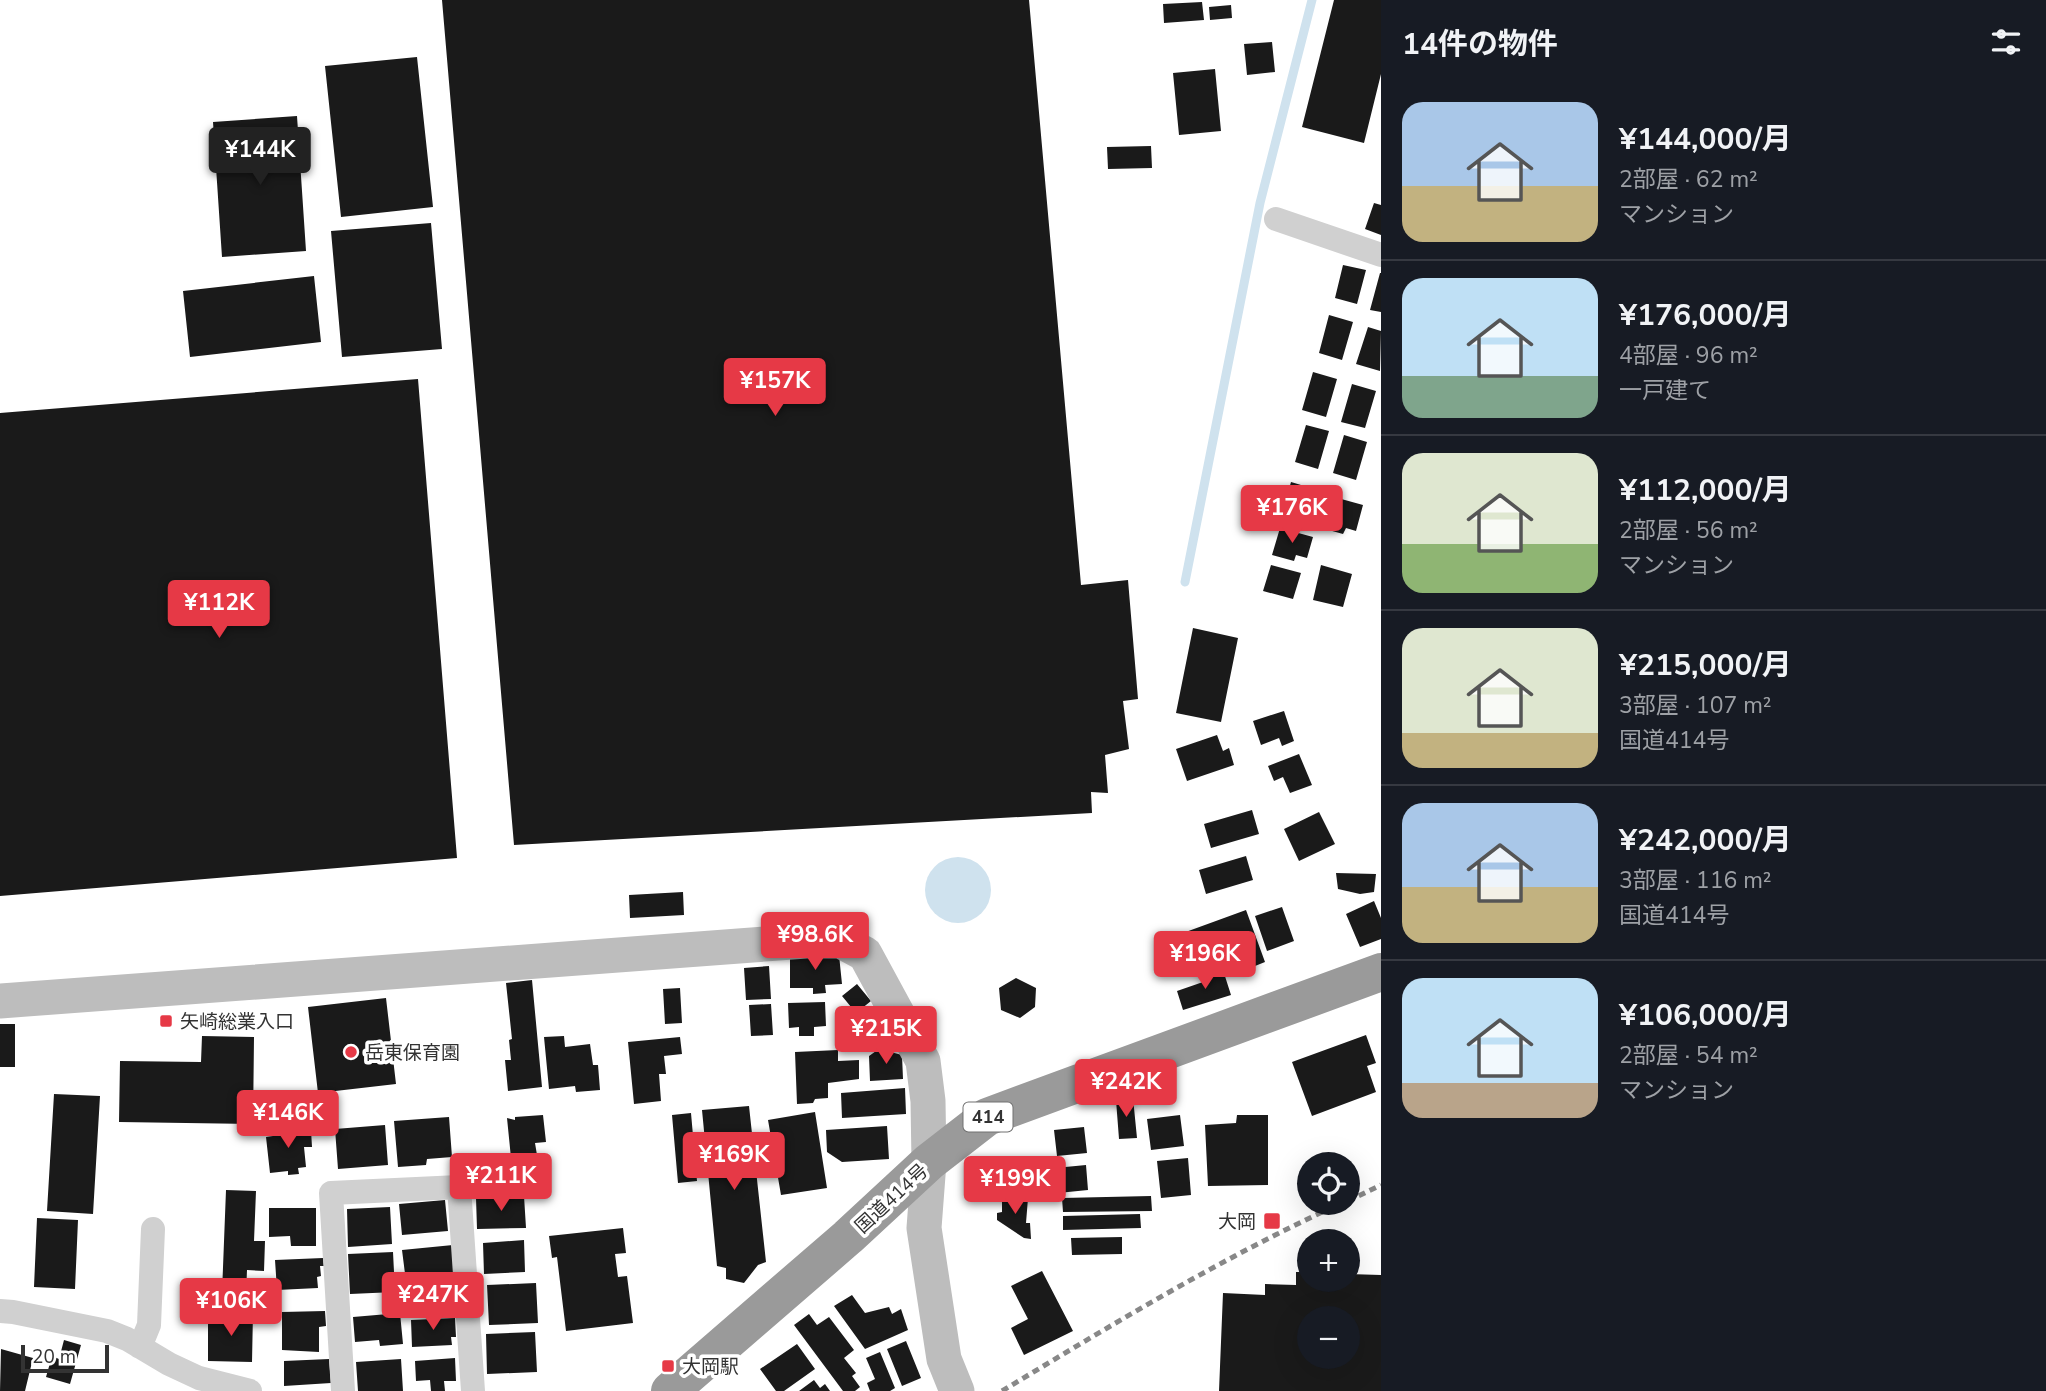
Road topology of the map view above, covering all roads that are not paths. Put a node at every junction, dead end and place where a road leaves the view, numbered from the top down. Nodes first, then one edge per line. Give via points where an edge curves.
1 (1276, 219) dead end
2 (1381, 255) edge
3 (1381, 972) edge
4 (0, 1001) edge
5 (929, 1162) junction
6 (153, 1229) dead end
7 (0, 1311) edge
8 (141, 1347) junction
9 (250, 1391) edge
10 (343, 1391) edge
11 (473, 1391) edge
12 (670, 1391) edge
13 (957, 1391) edge

1 - 2 street
3 - 5 highway, 国道414号 / 414 via 988,1117
4 - 5 street via 841,942 864,954 923,1061
5 - 12 highway, 国道414号 / 414
5 - 13 street via 924,1227 944,1359
6 - 8 street via 149,1325
7 - 8 street via 107,1331
8 - 9 street via 199,1378
10 - 11 street via 331,1193 459,1187

